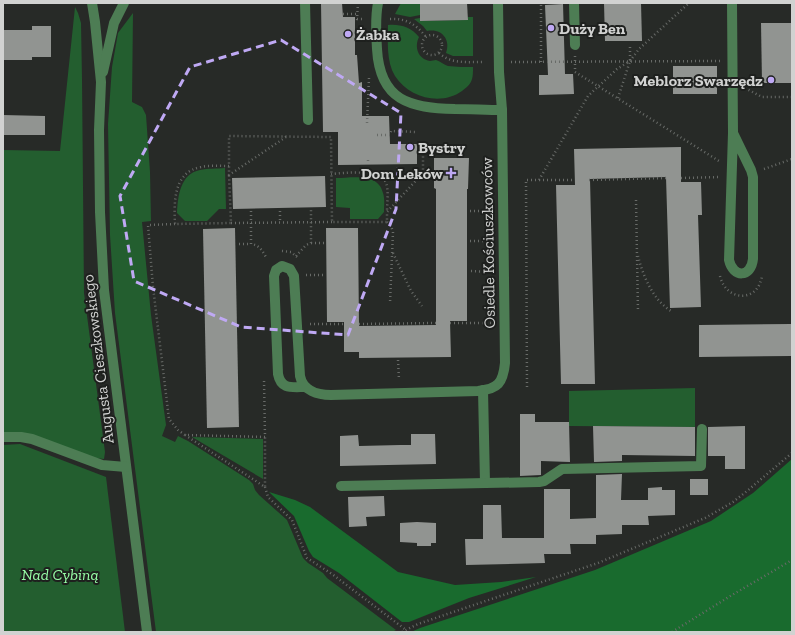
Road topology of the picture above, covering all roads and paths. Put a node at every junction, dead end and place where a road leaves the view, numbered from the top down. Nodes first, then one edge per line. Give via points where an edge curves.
1 (92, 3) edge
2 (124, 3) edge
3 (306, 3) edge
4 (358, 3) edge
5 (378, 3) edge
6 (498, 3) edge
7 (541, 3) edge
8 (574, 3) edge
9 (689, 3) edge
10 (732, 3) edge
11 (342, 14) dead end
12 (357, 14) junction
13 (367, 19) dead end
14 (387, 19) dead end
15 (426, 37) junction
16 (575, 45) joint
17 (630, 45) dead end
18 (439, 52) junction
19 (630, 61) junction
20 (733, 61) junction
21 (482, 62) dead end
22 (508, 62) dead end
23 (541, 62) junction
24 (575, 62) junction
25 (369, 78) dead end
26 (101, 82) junction
27 (598, 86) junction
28 (744, 87) dead end
29 (792, 97) edge
30 (618, 98) junction
31 (502, 110) junction
32 (308, 120) dead end
33 (367, 123) dead end
34 (417, 132) dead end
35 (733, 132) junction
36 (377, 135) dead end
37 (286, 137) junction
38 (423, 141) dead end
39 (368, 160) dead end
40 (720, 162) dead end
41 (229, 166) junction
42 (720, 170) dead end
43 (368, 173) junction
44 (331, 174) junction
45 (229, 175) junction
46 (666, 178) dead end
47 (681, 178) dead end
48 (539, 180) junction
49 (574, 180) dead end
50 (589, 180) dead end
51 (636, 200) dead end
52 (311, 210) dead end
53 (470, 210) dead end
54 (251, 211) dead end
55 (280, 211) dead end
56 (387, 212) junction
57 (490, 218) dead end
58 (311, 222) junction
59 (332, 222) junction
60 (387, 222) junction
61 (251, 223) junction
62 (280, 223) junction
63 (175, 224) junction
64 (231, 224) junction
65 (470, 241) dead end
66 (311, 243) junction
67 (324, 243) dead end
68 (239, 244) dead end
69 (251, 244) junction
70 (491, 248) dead end
71 (392, 250) junction
72 (637, 250) junction
73 (296, 256) dead end
74 (266, 263) dead end
75 (471, 272) dead end
76 (304, 275) dead end
77 (323, 275) dead end
78 (491, 279) dead end
79 (390, 303) dead end
80 (422, 306) dead end
81 (671, 311) dead end
82 (638, 312) dead end
83 (492, 316) dead end
84 (436, 323) dead end
85 (450, 323) dead end
86 (492, 323) junction
87 (307, 324) dead end
88 (344, 324) dead end
89 (359, 324) dead end
90 (492, 330) dead end
91 (398, 360) dead end
92 (264, 373) dead end
93 (392, 380) dead end
94 (399, 380) junction
95 (406, 380) dead end
96 (306, 387) junction
97 (527, 387) dead end
98 (483, 390) junction
99 (702, 429) dead end
100 (185, 435) junction
101 (3, 437) edge
102 (265, 437) junction
103 (792, 453) edge
104 (126, 467) junction
105 (485, 483) junction
106 (341, 486) dead end
107 (265, 487) junction
108 (792, 560) edge
109 (406, 630) junction
110 (147, 632) edge
111 (402, 632) edge
112 (672, 632) edge

1 - 26 street, Augusta Cieszkowskiego
2 - 26 street, Augusta Cieszkowskiego via 114,23
3 - 32 street
4 - 12 path
5 - 31 street via 376,19 379,67 386,84 397,95 409,103 426,108
6 - 31 street
7 - 23 path
8 - 16 street
9 - 19 path via 640,48
10 - 20 street
11 - 12 path
12 - 13 path via 357,19
14 - 15 path via 409,22 419,28
15 - 18 path via 433,36 440,41 442,47
15 - 18 path via 422,46 424,52 430,55
16 - 24 path
17 - 19 path
18 - 21 path via 451,60
19 - 20 path
19 - 24 path
19 - 27 path
19 - 30 path
20 - 35 street
22 - 23 path
23 - 24 path
24 - 27 path via 575,72
25 - 33 path
26 - 104 street, Augusta Cieszkowskiego via 99,130 102,259
27 - 30 path
27 - 48 path via 586,98
28 - 29 path via 762,97
30 - 40 path
31 - 98 street, Osiedle Kościuszkowców via 505,363 503,376 498,385
34 - 36 path via 391,131 390,135
35 - 35 street via 729,260 733,270 741,274 750,269 753,259 753,177
37 - 41 path via 229,136
37 - 44 path via 331,137
37 - 45 path
38 - 56 path via 422,174
39 - 43 path
41 - 45 path
41 - 63 path via 199,167 184,175 175,194
42 - 47 path via 720,177
43 - 44 path
43 - 56 path via 377,174 385,182
44 - 59 path
45 - 64 path
46 - 50 path
48 - 49 path
48 - 97 path via 526,180
51 - 72 path
52 - 58 path
53 - 57 path via 490,211
54 - 61 path
55 - 62 path
56 - 60 path
58 - 59 path
58 - 62 path
58 - 66 path
59 - 60 path
60 - 71 path via 393,232
61 - 62 path
61 - 64 path
61 - 69 path
63 - 64 path
63 - 100 path via 148,225 168,415 170,421
65 - 70 path via 490,241
66 - 67 path
66 - 73 path
68 - 69 path
69 - 74 path via 261,248 268,260
71 - 79 path
71 - 80 path via 411,291
72 - 81 path via 648,283 662,304
72 - 82 path
75 - 78 path via 491,272
76 - 77 path
83 - 86 path
84 - 89 path
85 - 86 path
86 - 90 path
87 - 88 path
91 - 94 path
92 - 102 path
93 - 94 path
94 - 95 path
96 - 96 street, Osiedle Kościuszkowców via 300,376 294,276 290,268 282,266 276,270 274,276 278,374 284,385
96 - 98 street, Osiedle Kościuszkowców via 315,393 331,395
98 - 105 street
99 - 105 street via 701,466 564,468 540,482
100 - 102 path
100 - 107 path
101 - 104 street via 32,439 102,465
102 - 107 path
103 - 109 path via 747,491 705,518 598,563 462,608
104 - 110 street, Augusta Cieszkowskiego
105 - 106 street
107 - 109 path via 268,497 292,520 307,558
108 - 112 path
109 - 111 path

